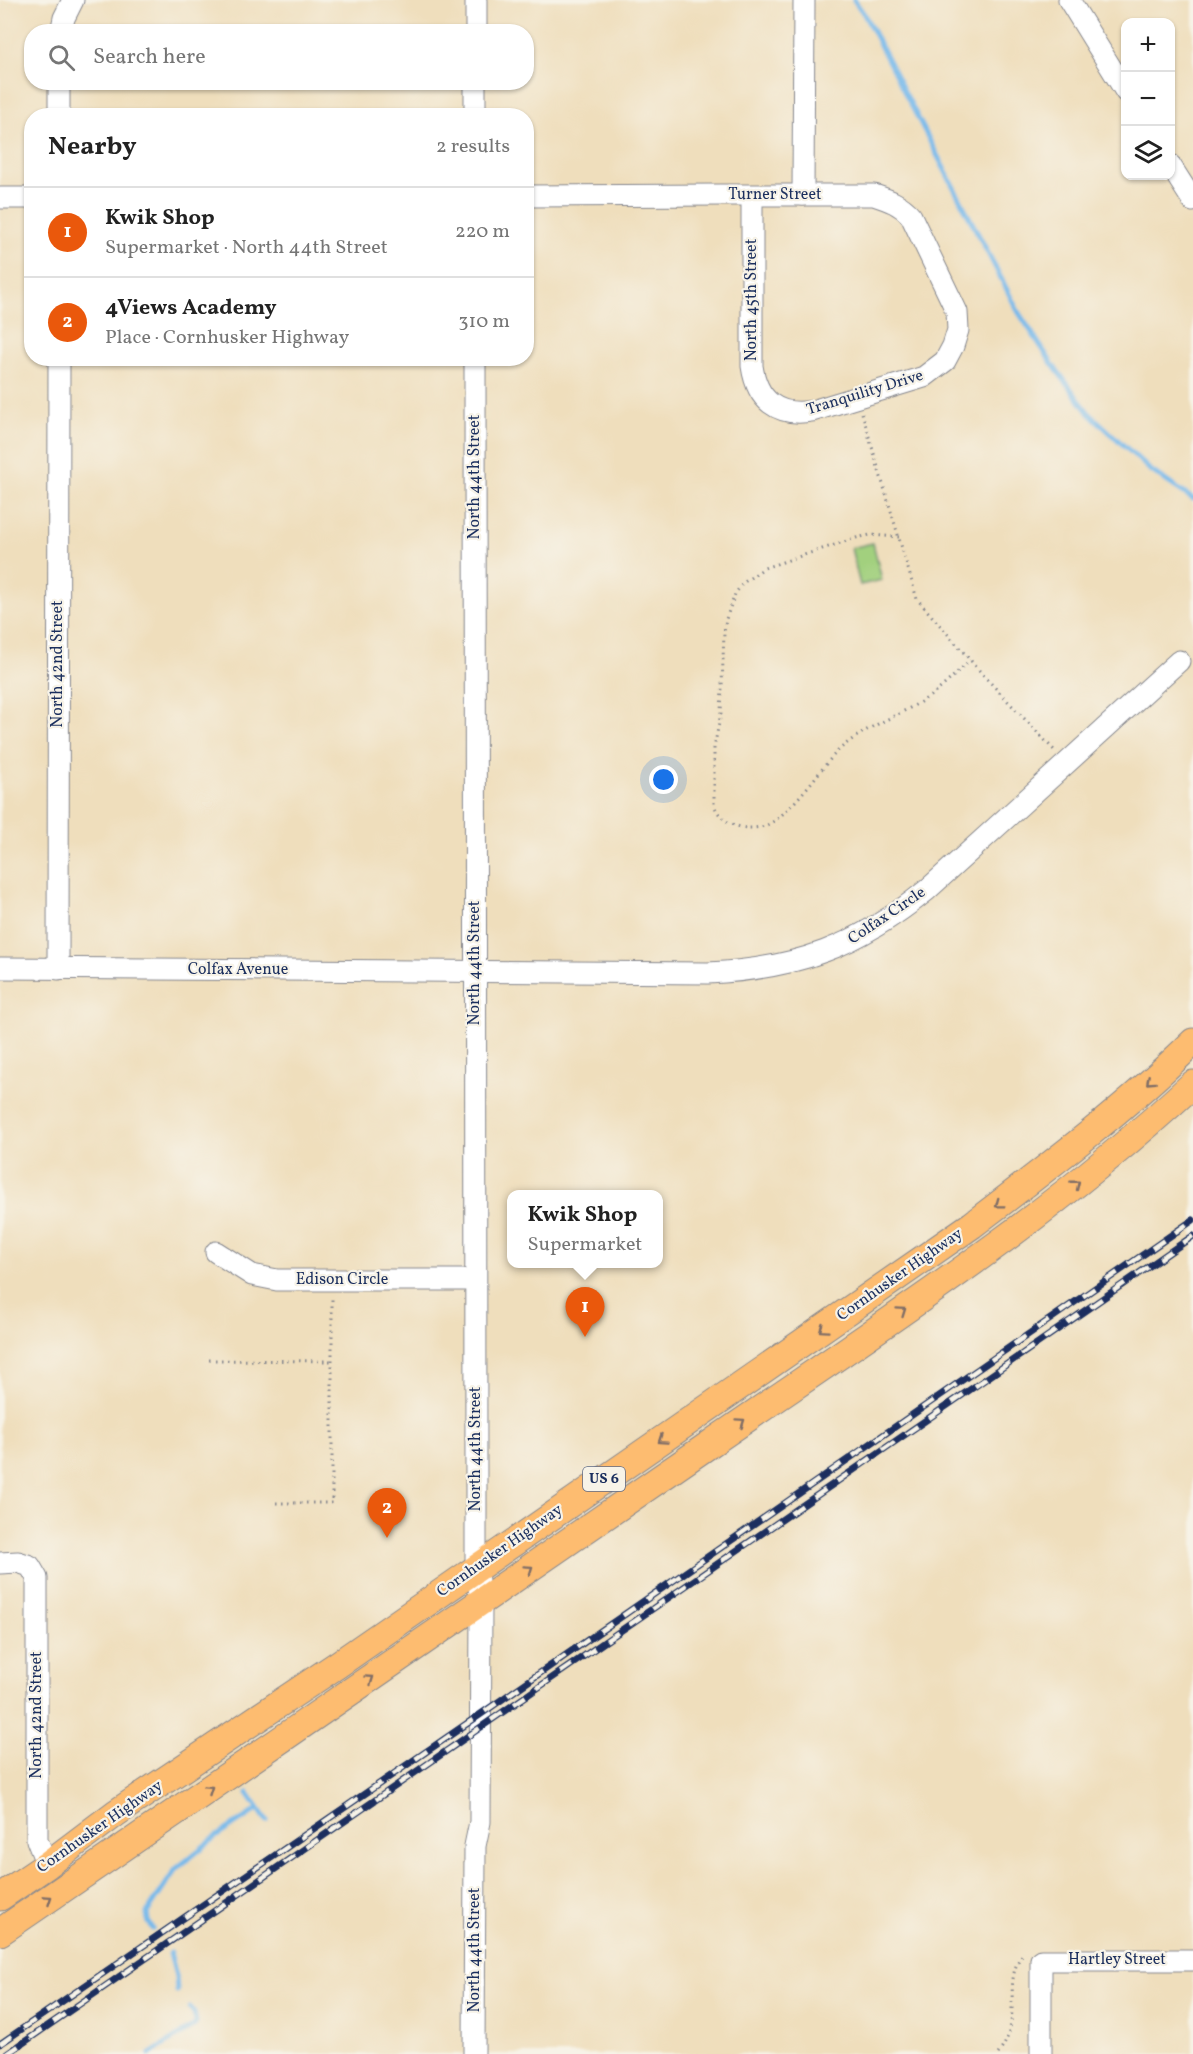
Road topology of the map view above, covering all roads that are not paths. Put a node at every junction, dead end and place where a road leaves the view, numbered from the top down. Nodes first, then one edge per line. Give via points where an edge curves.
1 (73, 0) edge
2 (476, 0) edge
3 (804, 0) edge
4 (1069, 0) edge
5 (63, 24) edge
6 (476, 24) edge
7 (1121, 85) edge
8 (59, 90) edge
9 (476, 90) edge
10 (59, 108) edge
11 (476, 108) edge
12 (1175, 173) edge
13 (752, 195) junction
14 (803, 195) junction
15 (534, 196) edge
16 (0, 198) edge
17 (24, 198) edge
18 (1193, 201) edge
19 (957, 312) joint
20 (59, 366) edge
21 (475, 366) edge
22 (767, 400) joint
23 (1179, 661) dead end
24 (0, 969) edge
25 (58, 969) junction
26 (475, 972) junction
27 (1193, 1042) edge
28 (1193, 1084) edge
29 (216, 1252) dead end
30 (475, 1280) junction
31 (0, 1563) edge
32 (476, 1567) junction
33 (475, 1606) junction
34 (47, 1865) junction
35 (0, 1897) edge
36 (0, 1932) edge
37 (1193, 1960) edge
38 (474, 2054) edge
39 (1041, 2054) edge

1 - 5 street
2 - 6 street
3 - 14 street
4 - 7 street
8 - 10 street
9 - 11 street
12 - 18 street
13 - 14 street, Turner Street
13 - 15 street, Turner Street
13 - 22 street, North 45th Street via 752,366 754,381
14 - 19 street, Turner Street via 874,195 905,208
16 - 17 street
19 - 22 street, Tranquility Drive via 958,330 953,346 938,368 924,377 802,413 786,411
20 - 25 street, North 42nd Street
21 - 26 street, North 44th Street
23 - 26 street, Colfax Circle via 927,890 877,927 843,945 789,963 740,972
24 - 25 street, Colfax Avenue
25 - 26 street, Colfax Avenue
26 - 30 street, North 44th Street
27 -> 32 main road, Cornhusker Highway / US 6 via 1050,1166 972,1225
33 -> 28 main road, Cornhusker Highway / US 6 via 1042,1211
29 - 30 street, Edison Circle via 252,1275 277,1280
30 - 32 street, North 44th Street
31 - 34 street, North 42nd Street via 30,1566 37,1578 37,1840
32 - 33 street, North 44th Street
32 - 34 main road, Cornhusker Highway / US 6 via 116,1813
36 -> 33 main road, Cornhusker Highway / US 6
33 - 38 street, North 44th Street via 469,1822 475,1846
34 - 35 main road, Cornhusker Highway / US 6
37 - 39 street, Hartley Street via 1041,1960

